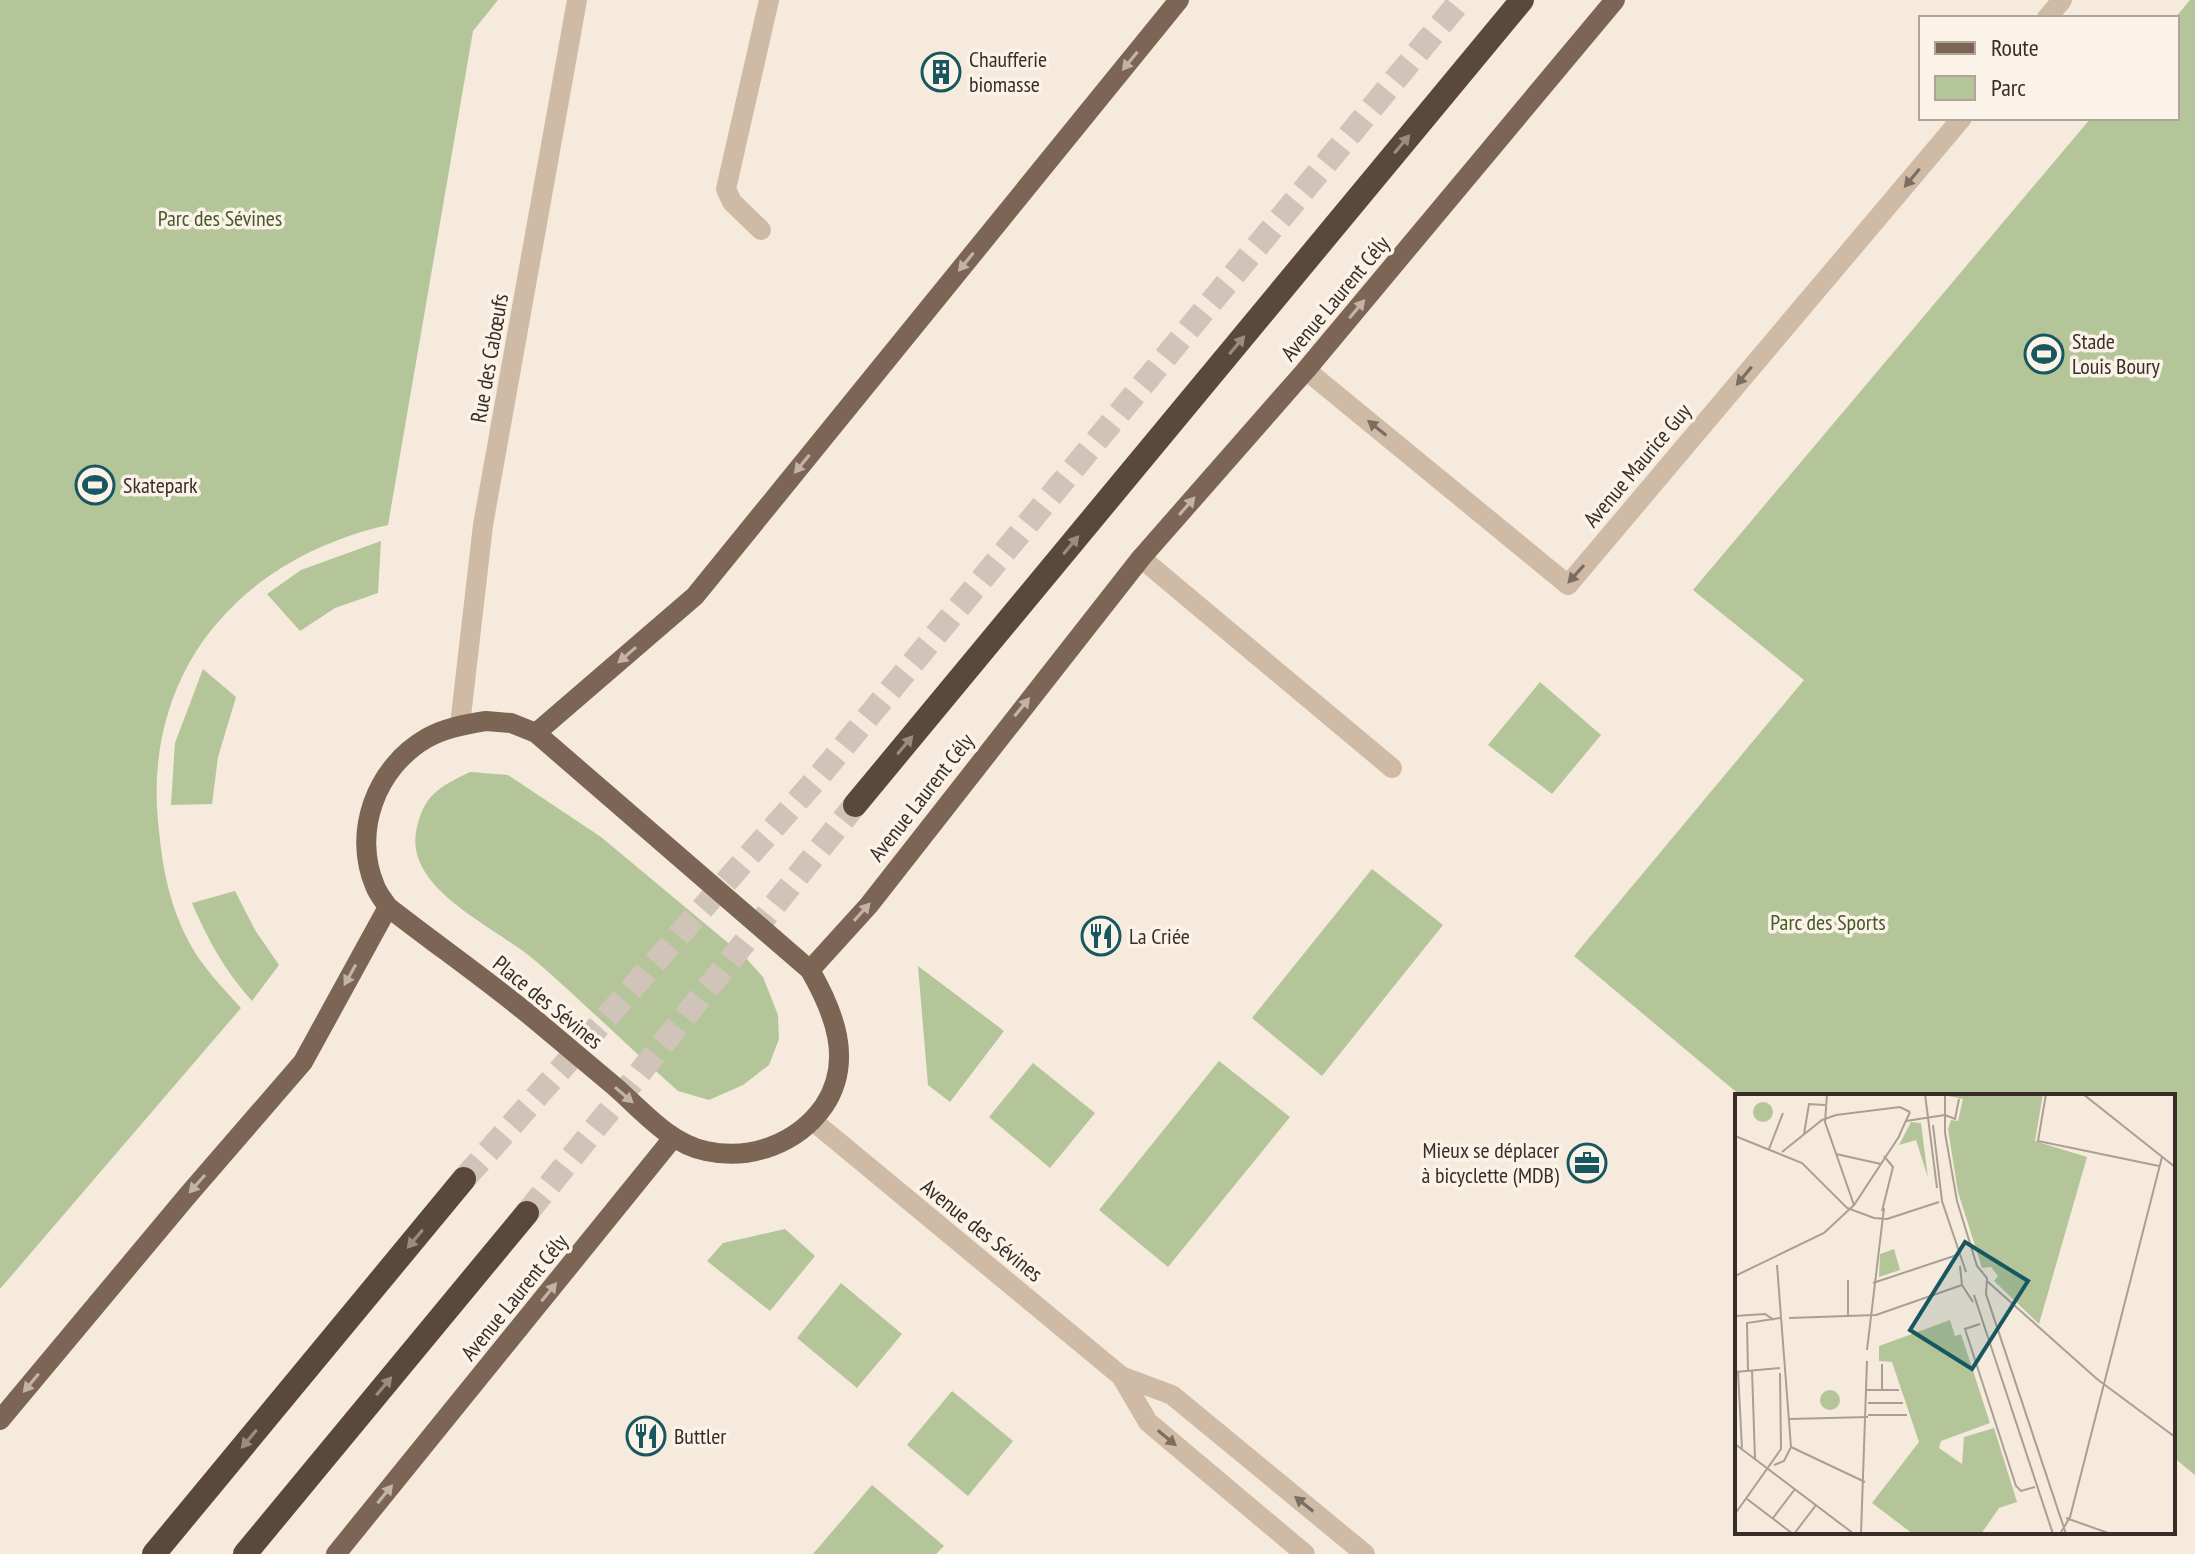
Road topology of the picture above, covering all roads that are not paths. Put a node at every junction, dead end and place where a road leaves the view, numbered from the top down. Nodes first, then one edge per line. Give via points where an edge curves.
1 (577, 0) edge
2 (769, 0) edge
3 (1179, 0) edge
4 (1522, 0) edge
5 (1615, 0) edge
6 (2062, 0) edge
7 (2049, 16) edge
8 (1960, 120) edge
9 (761, 230) dead end
10 (1306, 370) junction
11 (1141, 558) junction
12 (460, 725) junction
13 (536, 733) junction
14 (1392, 768) dead end
15 (855, 805) tunnel mouth
16 (388, 907) junction
17 (810, 970) junction
18 (813, 1121) junction
19 (673, 1138) junction
20 (464, 1179) tunnel mouth
21 (527, 1213) tunnel mouth
22 (1121, 1376) junction
23 (0, 1420) edge
24 (154, 1554) edge
25 (245, 1554) edge
26 (336, 1554) edge
27 (1305, 1554) edge
28 (1365, 1554) edge

1 - 12 street, Rue des Cabœufs via 483,525
2 - 9 street via 726,189
3 -> 13 main road via 695,596
15 -> 4 highway
10 -> 5 main road, Avenue Laurent Cély
6 - 7 street
8 -> 10 street, Avenue Maurice Guy via 1568,585
11 -> 10 main road, Avenue Laurent Cély
11 - 14 street
17 -> 11 main road, Avenue Laurent Cély via 869,905
12 - 13 main road via 511,723
12 - 16 main road via 428,737 403,756 380,784 368,814 367,850 375,886
13 - 17 main road
16 -> 19 main road, Place des Sévines via 535,1020
16 -> 23 main road via 303,1062
17 - 18 main road via 829,1002 840,1068
18 - 19 main road via 787,1141 736,1153 706,1151
18 - 22 street, Avenue des Sévines
26 -> 19 main road, Avenue Laurent Cély
20 -> 24 highway
25 -> 21 highway
22 -> 27 street, Avenue des Sévines via 1148,1422
28 -> 22 street, Avenue des Sévines via 1172,1395

